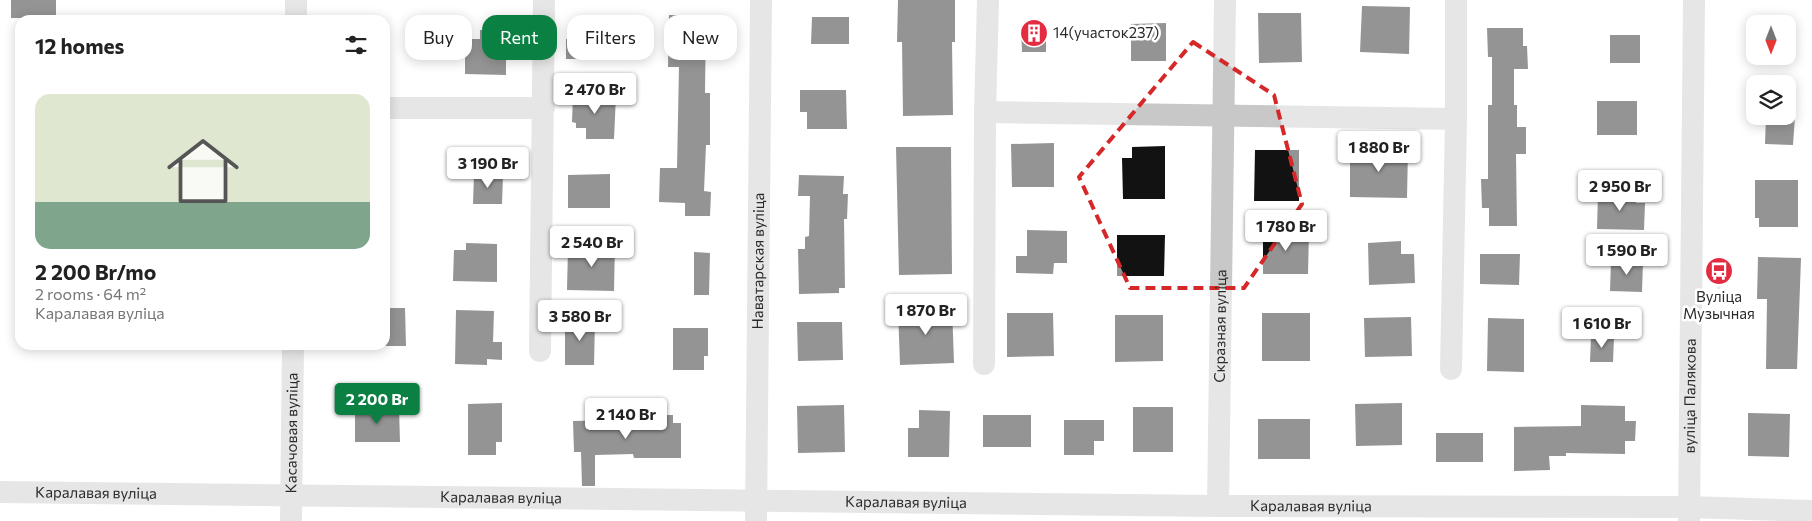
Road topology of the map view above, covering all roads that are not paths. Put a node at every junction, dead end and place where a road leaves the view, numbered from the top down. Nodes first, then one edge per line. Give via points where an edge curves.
1 (296, 0) edge
2 (544, 0) edge
3 (761, 0) edge
4 (988, 0) edge
5 (1225, 0) edge
6 (1456, 0) edge
7 (1694, 0) edge
8 (296, 15) edge
9 (390, 108) edge
10 (544, 108) junction
11 (985, 112) junction
12 (1224, 118) junction
13 (1456, 119) junction
14 (293, 350) edge
15 (540, 351) dead end
16 (984, 364) dead end
17 (1451, 369) dead end
18 (0, 492) edge
19 (292, 494) junction
20 (1218, 506) junction
21 (756, 510) edge
22 (1812, 511) edge
23 (1690, 514) edge
24 (291, 521) edge

1 - 8 street
2 - 10 street
3 - 21 street, Наватарская вуліца
4 - 11 street
5 - 12 street, Скразная вуліца
6 - 13 street
7 - 23 street, вуліца Палякова
9 - 10 street
10 - 15 street
11 - 12 street
11 - 16 street
12 - 13 street
12 - 20 street, Скразная вуліца
13 - 17 street
14 - 19 street, Касачовая вуліца
18 - 19 street, Каралавая вуліца
19 - 21 street, Каралавая вуліца
19 - 24 street, Касачовая вуліца
20 - 21 street, Каралавая вуліца
20 - 23 street, Каралавая вуліца
22 - 23 street, Каралавая вуліца

